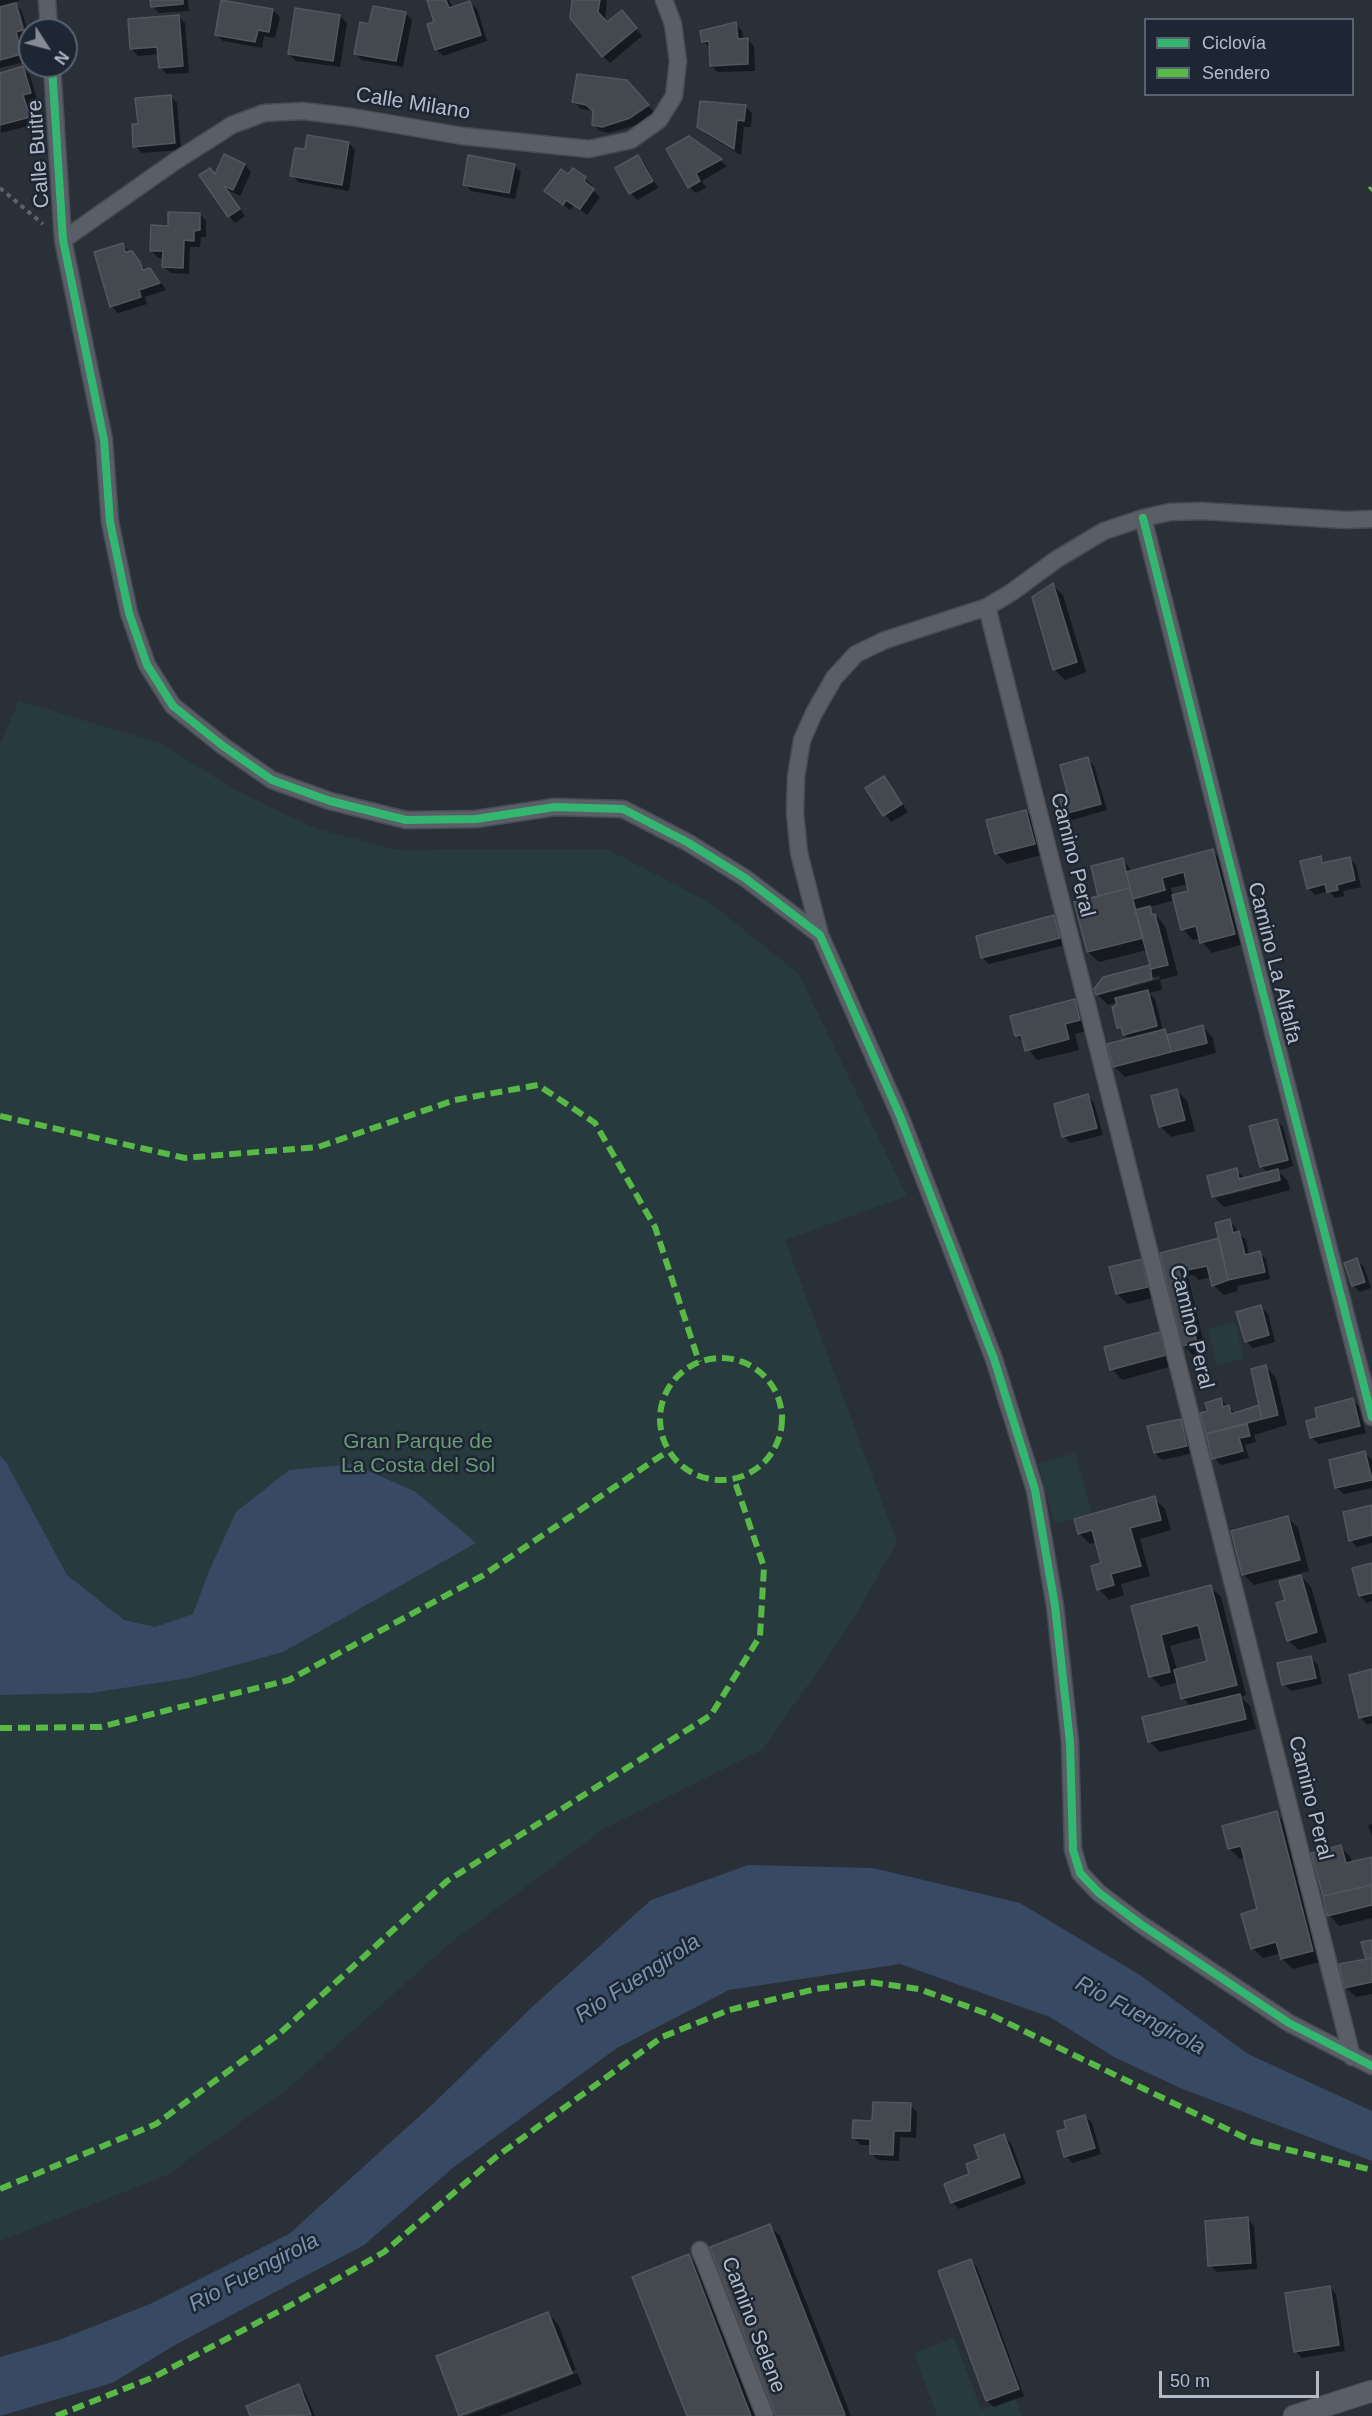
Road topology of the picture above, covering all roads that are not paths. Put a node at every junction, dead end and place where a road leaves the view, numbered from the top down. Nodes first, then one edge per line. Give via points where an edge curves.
1 (47, 0) edge
2 (664, 0) edge
3 (48, 18) edge
4 (53, 78) edge
5 (63, 240) junction
6 (1143, 518) junction
7 (1372, 519) edge
8 (987, 607) junction
9 (820, 935) junction
10 (1372, 1417) edge
11 (1352, 2057) junction
12 (1372, 2066) edge
13 (700, 2250) dead end
14 (1372, 2391) edge
15 (1298, 2415) edge
16 (765, 2416) edge

1 - 3 street
2 - 5 street, Calle Milano via 673,24 678,61 674,96 659,120 631,140 589,149 462,136 312,112 264,114 232,125
4 - 5 street, Calle Buitre
5 - 9 street, Calle Buitre via 104,440 110,522 129,613 147,665 173,706 272,780 330,801 406,820 476,819 555,807 623,809 745,878
6 - 7 street via 1202,511
6 - 8 street via 1104,531
6 - 10 street, Camino La Alfalfa
8 - 9 street via 885,640 856,654 834,678 814,713 802,740 795,813 799,852
8 - 11 street, Camino Peral
9 - 11 street via 909,1138 994,1359 1035,1490 1056,1617 1070,1742 1073,1850 1080,1873 1139,1923 1289,2023
11 - 12 street
13 - 16 street, Camino Selene
14 - 15 street

